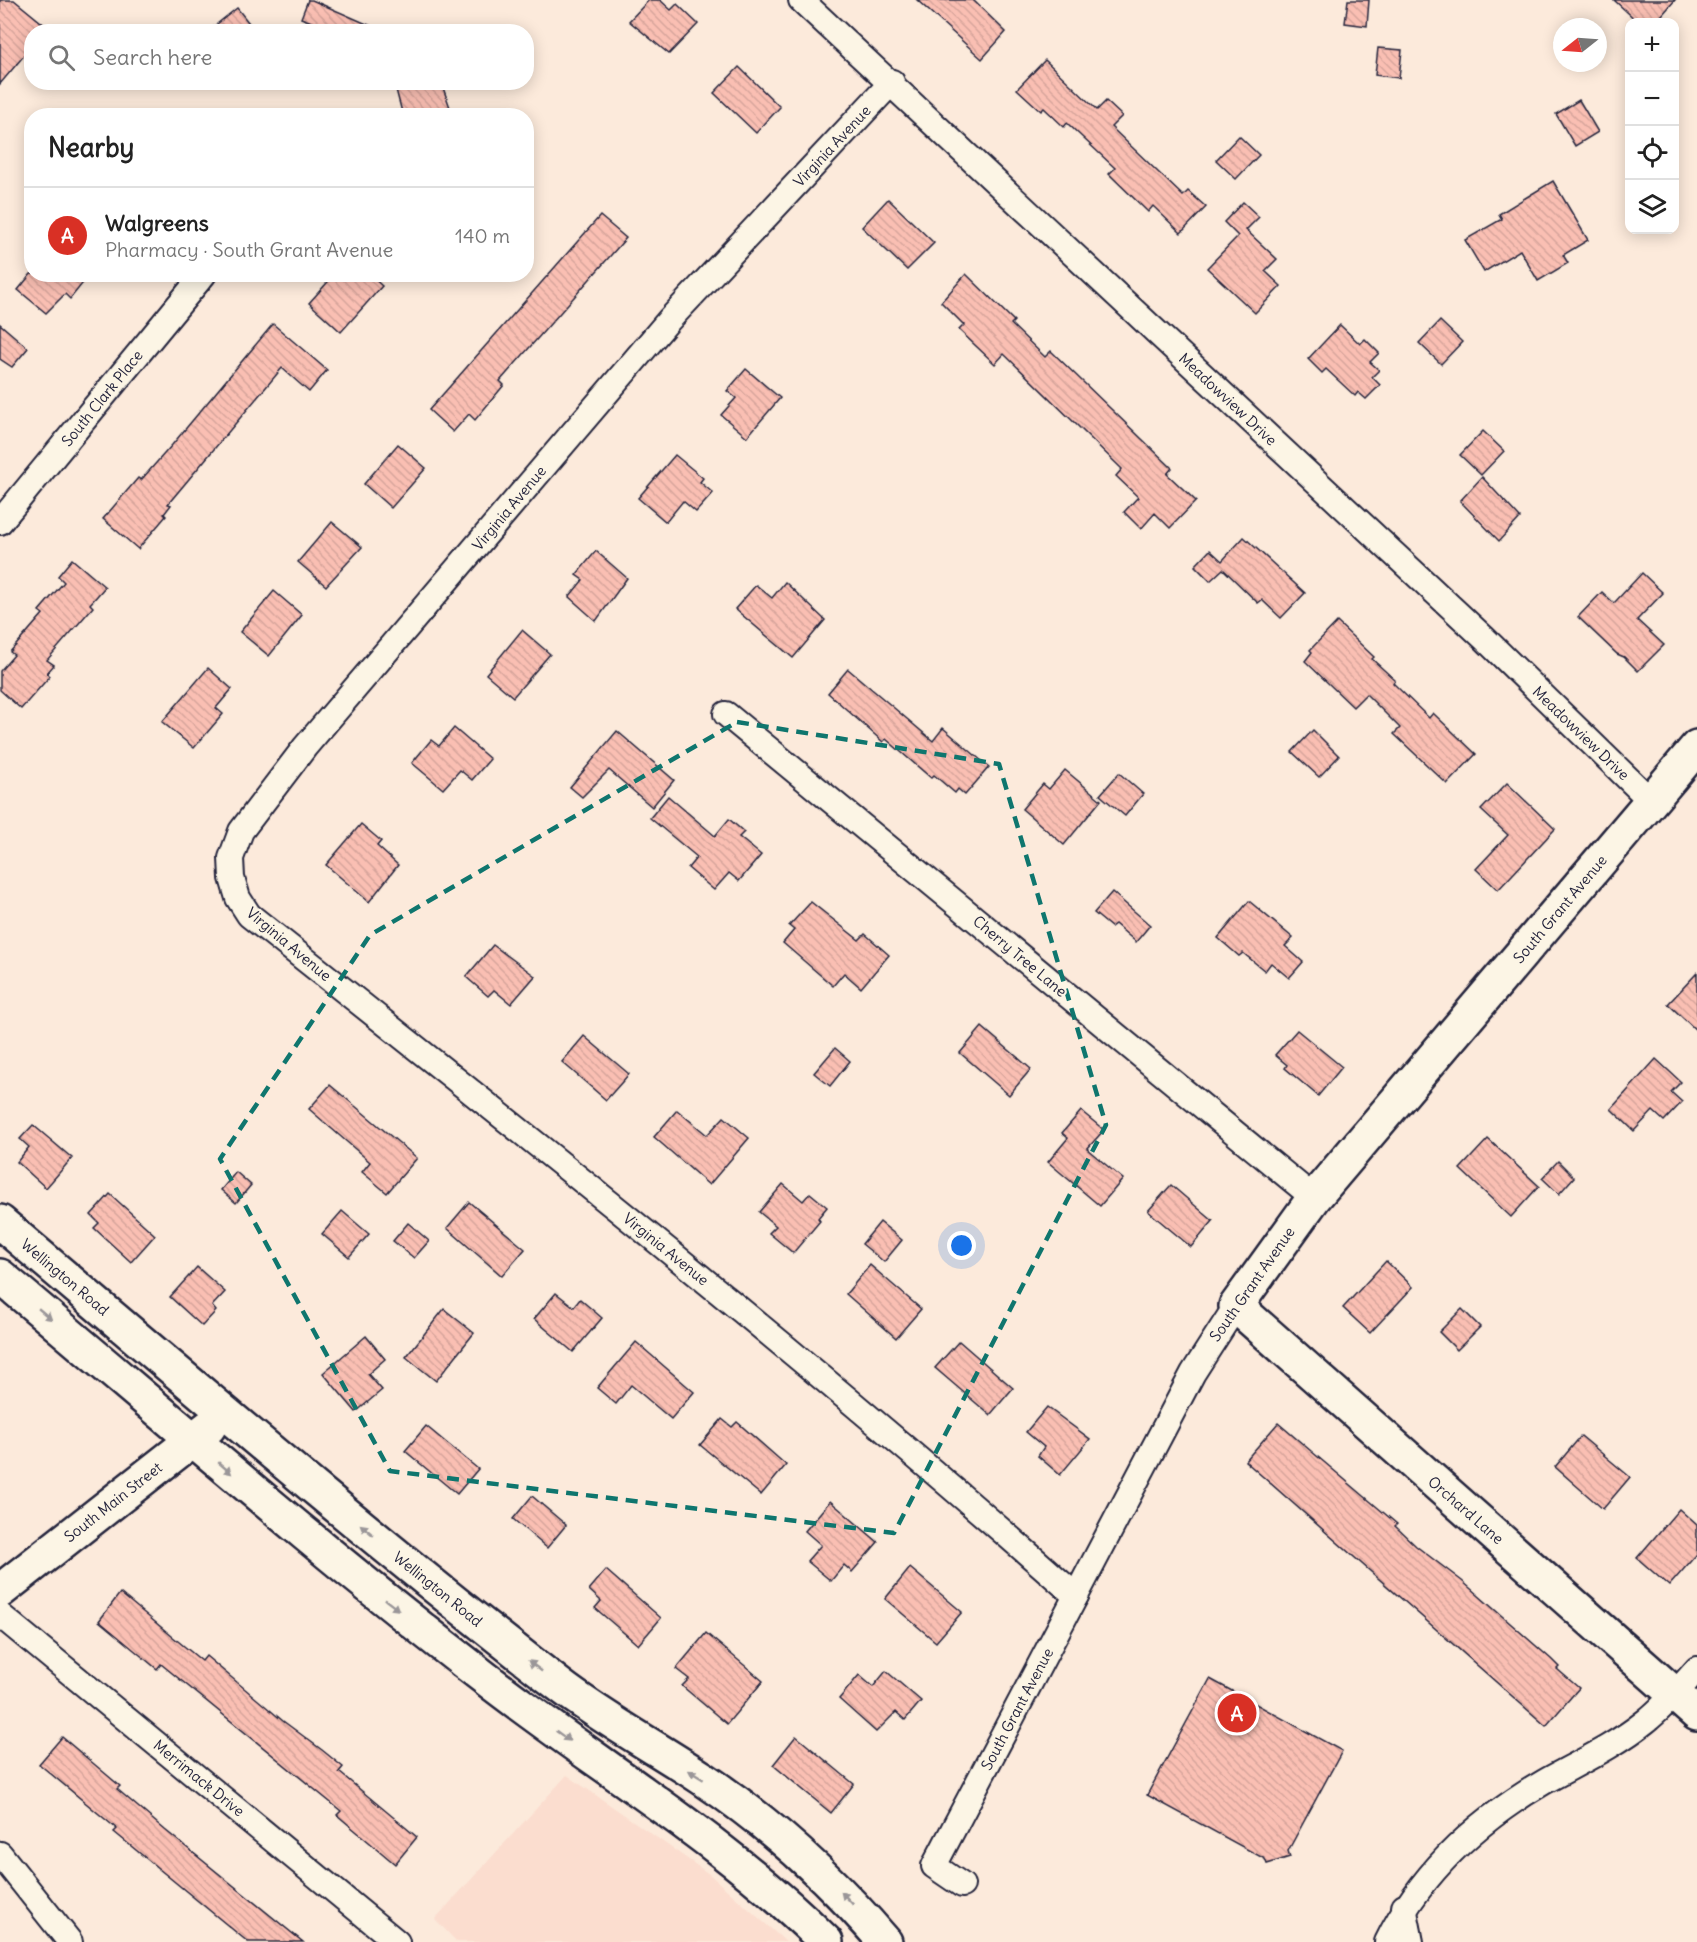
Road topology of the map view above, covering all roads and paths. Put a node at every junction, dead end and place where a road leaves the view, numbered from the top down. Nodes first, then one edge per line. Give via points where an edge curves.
1 (801, 0) edge
2 (892, 82) junction
3 (197, 282) edge
4 (0, 522) edge
5 (726, 714) dead end
6 (1697, 747) edge
7 (1651, 801) junction
8 (1314, 1198) junction
9 (0, 1222) edge
10 (0, 1276) edge
11 (1236, 1306) junction
12 (226, 1414) junction
13 (192, 1440) junction
14 (0, 1591) edge
15 (1076, 1596) junction
16 (0, 1615) edge
17 (1697, 1669) edge
18 (1686, 1704) edge
19 (0, 1854) edge
20 (962, 1885) dead end
21 (1404, 1907) junction
22 (70, 1942) edge
23 (397, 1942) edge
24 (826, 1942) edge
25 (885, 1942) edge
26 (1387, 1942) edge
27 (1410, 1942) edge

1 - 2 street, Meadowview Drive
2 - 7 street, Meadowview Drive via 1484,638
2 - 15 street, Virginia Avenue via 669,320 305,747 241,831 231,858 232,878 249,915 555,1157
3 - 4 street, South Clark Place
5 - 8 street, Cherry Tree Lane
6 - 7 main road, South Grant Avenue
7 - 8 main road, South Grant Avenue
8 - 11 main road, South Grant Avenue
9 - 12 main road, Wellington Road
10 -> 13 main road
11 - 15 street, South Grant Avenue via 1193,1373
11 - 18 main road, Orchard Lane
12 - 13 main road, South Main Street
25 -> 12 main road, Wellington Road via 810,1861 754,1815 561,1687
13 - 14 main road, South Main Street
13 -> 24 main road via 486,1680 749,1871
15 - 20 street, South Grant Avenue via 934,1866
16 - 23 street, Merrimack Drive
17 - 18 street
18 - 21 street via 1646,1721 1487,1821 1444,1859
19 - 22 street
21 - 26 street
21 - 27 street

